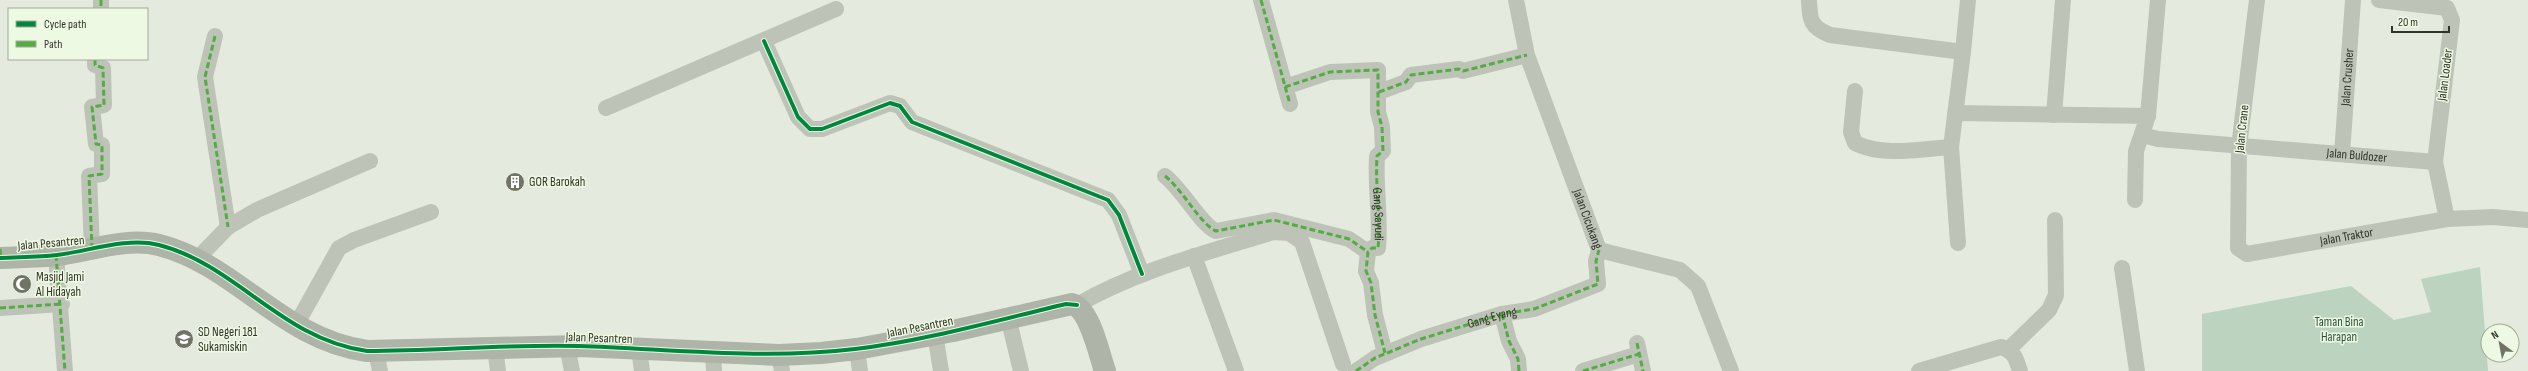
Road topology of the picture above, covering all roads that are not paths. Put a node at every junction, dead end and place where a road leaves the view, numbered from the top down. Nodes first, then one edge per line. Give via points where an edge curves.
1 (1261, 0) edge
2 (1516, 0) edge
3 (1809, 0) edge
4 (1968, 0) edge
5 (2063, 0) edge
6 (2158, 0) edge
7 (2257, 0) edge
8 (2353, 0) edge
9 (2379, 0) edge
10 (836, 9) dead end
11 (215, 36) dead end
12 (764, 42) junction
13 (1963, 52) junction
14 (1527, 55) junction
15 (95, 60) edge
16 (1285, 86) junction
17 (1855, 91) dead end
18 (1379, 92) junction
19 (1290, 104) dead end
20 (606, 108) dead end
21 (1956, 113) junction
22 (2054, 115) junction
23 (2148, 116) junction
24 (2142, 135) junction
25 (1951, 147) junction
26 (2239, 147) junction
27 (2342, 154) junction
28 (370, 162) dead end
29 (2435, 162) junction
30 (1165, 176) dead end
31 (2135, 200) dead end
32 (432, 212) dead end
33 (2447, 219) junction
34 (2055, 220) dead end
35 (2528, 220) edge
36 (228, 227) junction
37 (1958, 243) dead end
38 (0, 249) edge
39 (92, 249) junction
40 (1599, 250) junction
41 (1368, 252) junction
42 (2247, 254) joint
43 (56, 255) junction
44 (1194, 256) junction
45 (0, 258) edge
46 (197, 259) junction
47 (2122, 268) dead end
48 (1142, 274) junction
49 (62, 304) junction
50 (1077, 305) junction
51 (0, 308) edge
52 (1502, 314) junction
53 (1008, 318) junction
54 (295, 327) junction
55 (935, 334) junction
56 (567, 346) junction
57 (639, 349) junction
58 (857, 349) junction
59 (2009, 349) junction
60 (1385, 353) junction
61 (378, 361) edge
62 (496, 361) edge
63 (714, 361) edge
64 (781, 363) edge
65 (1349, 367) edge
66 (65, 371) edge
67 (572, 371) edge
68 (642, 371) edge
69 (860, 371) edge
70 (942, 371) edge
71 (1021, 371) edge
72 (1105, 371) edge
73 (1236, 371) edge
74 (1519, 371) edge
75 (1583, 371) edge
76 (1643, 371) edge
77 (1731, 371) edge
78 (1919, 371) edge
79 (2020, 371) edge
80 (2137, 371) edge

1 - 16 street
2 - 14 street, Jalan Cicukang
3 - 13 street via 1810,17 1816,30 1830,35
4 - 13 street
5 - 22 street
6 - 23 street
7 - 26 street, Jalan Crane
8 - 27 street, Jalan Crusher
9 - 29 street, Jalan Loader via 2447,8 2450,14 2452,20
10 - 12 street
11 - 36 street via 206,77
12 - 20 street
12 - 48 street via 798,117 810,129 822,129 890,103 900,106 912,122 1108,200 1119,215
13 - 21 street
14 - 18 street via 1463,71 1459,68 1410,76 1406,82
14 - 40 street, Jalan Cicukang
15 - 39 street via 95,65 103,68 104,105 92,108 96,144 102,145 102,174 89,176
16 - 18 street, Gang Sayudi via 1330,72 1378,70
16 - 19 street
17 - 25 street via 1851,132 1855,143 1882,151
18 - 41 street, Gang Sayudi via 1378,112 1382,127 1383,151 1377,156 1375,183 1380,233 1378,248 1372,248
21 - 22 street
21 - 25 street
22 - 23 street
23 - 24 street
24 - 26 street, Jalan Buldozer via 2158,139
24 - 31 street via 2136,151
25 - 37 street
26 - 27 street, Jalan Buldozer
26 - 42 street, Jalan Crane via 2238,248
27 - 29 street, Jalan Buldozer
28 - 36 street via 258,210
29 - 33 street
30 - 41 street via 1177,185 1208,228 1216,232 1274,220 1349,239
32 - 54 street via 354,240 339,248
33 - 35 street via 2493,217
33 - 42 street, Jalan Traktor
34 - 59 street via 2056,295 2049,310
36 - 46 street
38 - 45 street
39 - 43 street, Jalan Pesantren
39 - 46 street, Jalan Pesantren via 128,244 158,245
40 - 52 street, Gang Eyang via 1596,261 1598,284 1534,309
40 - 77 street, Jalan Cicukang via 1680,270 1691,278 1698,286
41 - 60 street, Gang Sayudi via 1366,271 1371,283 1374,315
43 - 45 street, Jalan Pesantren
43 - 49 street
44 - 48 street
44 - 65 street via 1273,232 1289,233 1302,242
44 - 73 street
46 - 54 street, Jalan Pesantren
47 - 80 street
48 - 50 street via 1112,286
49 - 51 street
49 - 66 street
50 - 53 street, Jalan Pesantren via 1066,304
50 - 72 street via 1088,320
52 - 60 street, Gang Eyang
52 - 74 street via 1509,341 1518,359
53 - 55 street, Jalan Pesantren
53 - 71 street
54 - 61 street, Jalan Pesantren
55 - 58 street, Jalan Pesantren
55 - 70 street
56 - 57 street, Jalan Pesantren
56 - 62 street, Jalan Pesantren
56 - 67 street
57 - 63 street, Jalan Pesantren
57 - 68 street
58 - 64 street, Jalan Pesantren
58 - 69 street
59 - 78 street via 2001,347
59 - 79 street via 2015,355
60 - 65 street, Gang Eyang
61 - 62 street, Jalan Pesantren
63 - 64 street, Jalan Pesantren
75 - 76 street via 1638,348

